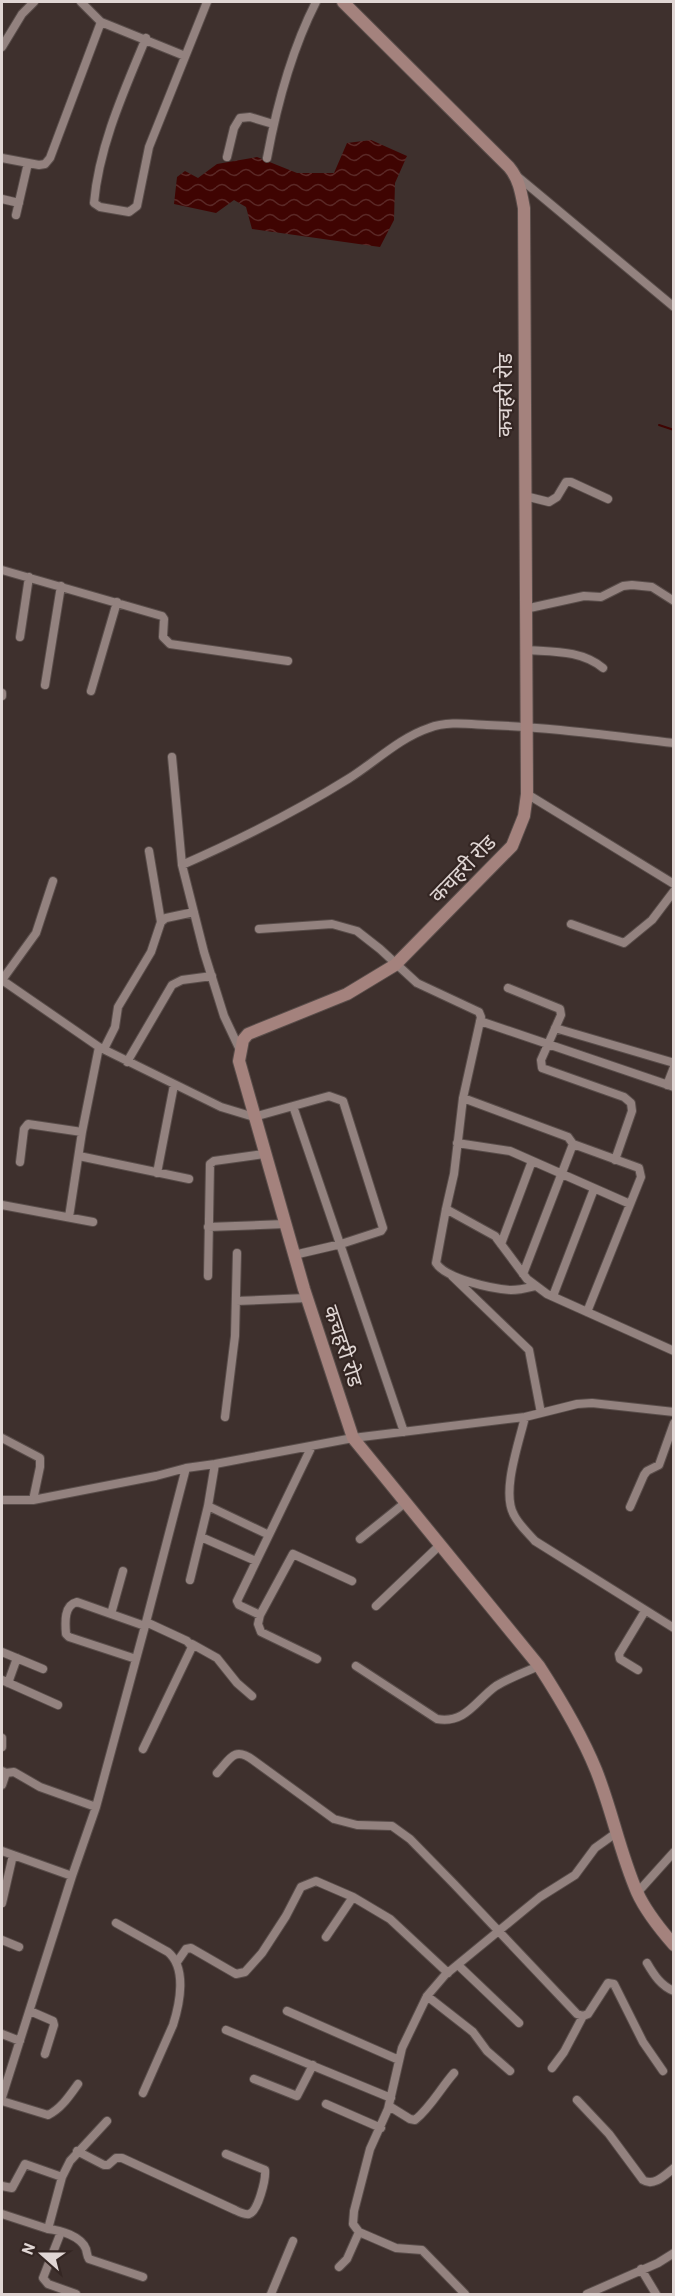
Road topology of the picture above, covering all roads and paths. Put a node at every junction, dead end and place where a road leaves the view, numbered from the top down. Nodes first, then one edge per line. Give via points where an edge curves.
1 (34, 2) edge
2 (81, 2) edge
3 (207, 2) edge
4 (316, 2) edge
5 (342, 2) edge
6 (101, 22) junction
7 (146, 38) junction
8 (2, 47) edge
9 (185, 56) junction
10 (273, 124) junction
11 (227, 157) dead end
12 (2, 158) edge
13 (267, 158) dead end
14 (28, 163) junction
15 (517, 176) junction
16 (2, 199) edge
17 (19, 203) junction
18 (16, 215) dead end
19 (674, 307) edge
20 (525, 496) junction
21 (608, 499) dead end
22 (2, 570) edge
23 (28, 577) junction
24 (61, 586) junction
25 (674, 601) edge
26 (117, 602) junction
27 (525, 609) junction
28 (20, 637) dead end
29 (526, 650) junction
30 (288, 661) dead end
31 (603, 668) dead end
32 (45, 685) dead end
33 (91, 691) dead end
34 (526, 726) junction
35 (674, 743) edge
36 (172, 757) dead end
37 (527, 794) junction
38 (149, 851) dead end
39 (182, 865) junction
40 (52, 881) dead end
41 (674, 884) edge
42 (674, 891) edge
43 (194, 912) junction
44 (161, 922) junction
45 (571, 924) dead end
46 (260, 929) dead end
47 (395, 965) junction
48 (212, 976) junction
49 (2, 980) edge
50 (508, 988) dead end
51 (480, 1021) junction
52 (555, 1028) junction
53 (547, 1046) junction
54 (101, 1048) junction
55 (240, 1050) junction
56 (128, 1062) junction
57 (674, 1065) edge
58 (174, 1084) junction
59 (670, 1086) edge
60 (463, 1098) junction
61 (293, 1106) junction
62 (254, 1117) junction
63 (82, 1132) junction
64 (457, 1143) junction
65 (573, 1144) junction
66 (264, 1154) junction
67 (79, 1156) junction
68 (615, 1160) junction
69 (532, 1161) junction
70 (20, 1162) dead end
71 (157, 1173) junction
72 (562, 1175) junction
73 (189, 1179) dead end
74 (594, 1189) junction
75 (630, 1204) junction
76 (2, 1205) edge
77 (446, 1209) junction
78 (69, 1217) junction
79 (93, 1222) dead end
80 (285, 1224) junction
81 (208, 1227) junction
82 (341, 1244) junction
83 (501, 1244) junction
84 (237, 1253) dead end
85 (294, 1255) junction
86 (451, 1274) junction
87 (523, 1274) junction
88 (208, 1276) dead end
89 (535, 1286) junction
90 (553, 1296) junction
91 (307, 1298) junction
92 (236, 1301) junction
93 (587, 1312) junction
94 (674, 1351) edge
95 (674, 1412) edge
96 (541, 1413) junction
97 (225, 1417) dead end
98 (525, 1417) junction
99 (674, 1423) edge
100 (404, 1432) junction
101 (2, 1438) edge
102 (353, 1438) junction
103 (312, 1446) junction
104 (215, 1464) junction
105 (186, 1468) junction
106 (2, 1500) edge
107 (33, 1500) junction
108 (406, 1502) junction
109 (208, 1506) junction
110 (630, 1507) dead end
111 (269, 1535) junction
112 (201, 1537) junction
113 (360, 1539) dead end
114 (441, 1544) junction
115 (256, 1561) junction
116 (123, 1571) dead end
117 (190, 1580) dead end
118 (352, 1581) dead end
119 (376, 1606) dead end
120 (645, 1611) junction
121 (111, 1614) junction
122 (260, 1615) junction
123 (146, 1624) junction
124 (674, 1628) edge
125 (192, 1644) junction
126 (2, 1652) edge
127 (17, 1658) junction
128 (136, 1659) junction
129 (317, 1659) dead end
130 (356, 1666) dead end
131 (539, 1666) junction
132 (43, 1669) dead end
133 (638, 1670) dead end
134 (5, 1682) edge
135 (252, 1696) dead end
136 (58, 1706) dead end
137 (2, 1738) edge
138 (2, 1747) edge
139 (143, 1749) dead end
140 (4, 1772) edge
141 (217, 1773) dead end
142 (2, 1785) edge
143 (96, 1807) junction
144 (616, 1833) junction
145 (2, 1851) edge
146 (674, 1852) edge
147 (13, 1855) junction
148 (72, 1876) junction
149 (638, 1893) junction
150 (353, 1897) junction
151 (2, 1903) edge
152 (116, 1923) dead end
153 (500, 1930) junction
154 (326, 1937) dead end
155 (2, 1940) edge
156 (674, 1945) edge
157 (19, 1947) dead end
158 (177, 1962) junction
159 (647, 1963) dead end
160 (458, 1965) junction
161 (448, 1973) junction
162 (674, 1991) edge
163 (427, 1996) junction
164 (30, 2011) junction
165 (287, 2011) dead end
166 (583, 2016) junction
167 (519, 2024) dead end
168 (226, 2030) dead end
169 (2, 2034) edge
170 (20, 2041) junction
171 (45, 2054) dead end
172 (399, 2060) junction
173 (313, 2065) junction
174 (552, 2068) dead end
175 (510, 2071) dead end
176 (663, 2071) dead end
177 (454, 2073) dead end
178 (254, 2079) dead end
179 (78, 2084) dead end
180 (143, 2093) dead end
181 (2, 2099) edge
182 (577, 2100) dead end
183 (390, 2102) junction
184 (326, 2104) dead end
185 (107, 2121) dead end
186 (381, 2127) junction
187 (77, 2151) junction
188 (226, 2154) dead end
189 (674, 2168) edge
190 (62, 2177) junction
191 (2, 2186) edge
192 (2, 2214) edge
193 (48, 2229) junction
194 (61, 2232) junction
195 (358, 2232) junction
196 (293, 2241) dead end
197 (674, 2253) edge
198 (339, 2267) dead end
199 (641, 2269) junction
200 (143, 2277) dead end
201 (76, 2295) edge
202 (271, 2295) edge
203 (465, 2295) edge
204 (587, 2295) edge
205 (656, 2295) edge

1 - 8 street
2 - 6 street
3 - 9 street
4 - 10 street via 292,56
5 - 15 main road
6 - 7 street
6 - 14 street via 50,158 45,164
7 - 9 street
7 - 9 street via 114,122 98,182 96,206 129,212 137,206 149,147
10 - 11 street via 240,118
10 - 13 street
12 - 14 street
14 - 17 street
15 - 19 street
15 - 20 main road, कचहरी रोड via 524,207
16 - 17 street
17 - 18 street
20 - 21 street via 549,502 566,482 571,482
20 - 27 main road, कचहरी रोड
22 - 23 street
23 - 24 street
23 - 28 street
24 - 26 street
24 - 32 street
25 - 27 street via 652,587 632,585 601,597 584,596
26 - 30 street via 162,616 163,637 170,644
26 - 33 street
27 - 29 main road, कचहरी रोड
29 - 31 street via 573,653
29 - 34 main road, कचहरी रोड
34 - 35 street
34 - 37 main road, कचहरी रोड
34 - 39 street via 448,724 428,728 300,808
36 - 39 street
37 - 41 street
37 - 47 main road, कचहरी रोड via 524,816 512,846
38 - 44 street
39 - 43 street
40 - 49 street via 36,933
42 - 45 street via 652,920 624,943
43 - 44 street
43 - 48 street
44 - 54 street via 151,952 118,1007 115,1027
46 - 47 street via 318,924 345,927 368,939
47 - 51 street via 424,987 479,1012
47 - 55 main road, कचहरी रोड via 348,994 248,1034
48 - 55 street
48 - 56 street via 172,985
49 - 54 street
50 - 52 street via 557,1006 561,1015
51 - 53 street
51 - 60 street
52 - 53 street
52 - 57 street
53 - 59 street
53 - 68 street via 542,1068 624,1097 631,1103 632,1111
54 - 56 street
54 - 63 street
55 - 62 main road, कचहरी रोड via 239,1060
56 - 58 street
57 - 59 street
58 - 62 street via 221,1107
58 - 71 street
60 - 64 street
60 - 65 street via 568,1137
61 - 62 street
61 - 82 street
61 - 82 street via 329,1096 343,1101 346,1107 383,1228
62 - 66 main road, कचहरी रोड
63 - 67 street
63 - 70 street via 28,1124
64 - 69 street via 502,1149
64 - 77 street
65 - 68 street
65 - 72 street
66 - 80 main road, कचहरी रोड
66 - 81 street via 210,1164
67 - 71 street
67 - 78 street
68 - 75 street via 641,1172
69 - 72 street
69 - 83 street
71 - 73 street
72 - 74 street
72 - 87 street
74 - 75 street
74 - 90 street
75 - 93 street
76 - 78 street
77 - 83 street via 487,1231
77 - 86 street via 436,1263
78 - 79 street
80 - 81 street
80 - 85 main road, कचहरी रोड
81 - 88 street
82 - 85 street
82 - 100 street
83 - 87 street
84 - 92 street
85 - 91 main road, कचहरी रोड
86 - 89 street via 465,1281 510,1290
86 - 96 street via 529,1350
87 - 89 street
89 - 90 street
90 - 93 street
91 - 92 street
91 - 102 main road, कचहरी रोड
92 - 97 street
93 - 94 street
95 - 96 street via 592,1403
96 - 98 street
98 - 100 street
98 - 120 street via 510,1487 513,1515 535,1541
99 - 110 street via 659,1465 644,1475
100 - 102 street
101 - 107 street via 40,1458
102 - 103 street
102 - 108 main road, कचहरी रोड
103 - 104 street
103 - 111 street
104 - 105 street
104 - 109 street
105 - 107 street
105 - 123 street
106 - 107 street
108 - 113 street
108 - 114 main road, कचहरी रोड
109 - 111 street
109 - 112 street
111 - 115 street
112 - 115 street
112 - 117 street
114 - 119 street
114 - 131 main road, कचहरी रोड
115 - 122 street via 237,1601
116 - 121 street
118 - 122 street via 293,1554
120 - 124 street
120 - 133 street via 619,1654 620,1659
121 - 123 street
121 - 128 street via 74,1602 68,1607 66,1634
122 - 129 street via 261,1632
123 - 125 street
123 - 128 street
125 - 135 street via 217,1658
125 - 139 street
126 - 127 street
127 - 132 street
127 - 134 street
128 - 143 street
130 - 131 street via 444,1720 464,1715 498,1685
131 - 144 main road, कचहरी रोड via 580,1732
134 - 136 street
137 - 138 street
140 - 142 street
140 - 143 street via 14,1772 40,1787
141 - 153 street via 239,1753 334,1819 357,1826 392,1826 410,1839
143 - 148 street
144 - 149 main road, कचहरी रोड
144 - 153 street via 595,1848 575,1875
145 - 147 street
146 - 149 street
147 - 148 street
147 - 151 street
148 - 164 street
149 - 156 main road, कचहरी रोड via 657,1926
150 - 154 street
150 - 158 street via 316,1881 301,1887 262,1953 240,1975 191,1948
150 - 161 street via 390,1918
152 - 158 street via 168,1952
153 - 160 street
153 - 166 street via 570,2009
155 - 157 street
158 - 180 street via 180,1974 176,2015
159 - 162 street via 657,1979
160 - 161 street
160 - 167 street
161 - 163 street
163 - 172 street
163 - 175 street via 473,2032
164 - 170 street
164 - 171 street via 54,2025
165 - 172 street
166 - 174 street
166 - 176 street via 608,1983 614,1984 643,2042
168 - 173 street
169 - 170 street
170 - 181 street
172 - 183 street
173 - 178 street via 297,2096
173 - 183 street
177 - 183 street via 415,2120
179 - 181 street via 48,2115
182 - 189 street via 609,2134 643,2180 653,2182
183 - 186 street
184 - 186 street
185 - 187 street
186 - 195 street via 370,2149 354,2211
187 - 188 street via 104,2165 122,2158 247,2215 256,2209 265,2170
187 - 190 street
190 - 191 street via 25,2164 12,2188
190 - 193 street
192 - 193 street
193 - 194 street
194 - 200 street via 80,2242 89,2259
194 - 201 street via 43,2278 48,2284
195 - 198 street via 347,2259
195 - 203 street via 396,2248 422,2250
196 - 202 street
197 - 199 street
199 - 204 street
199 - 205 street

